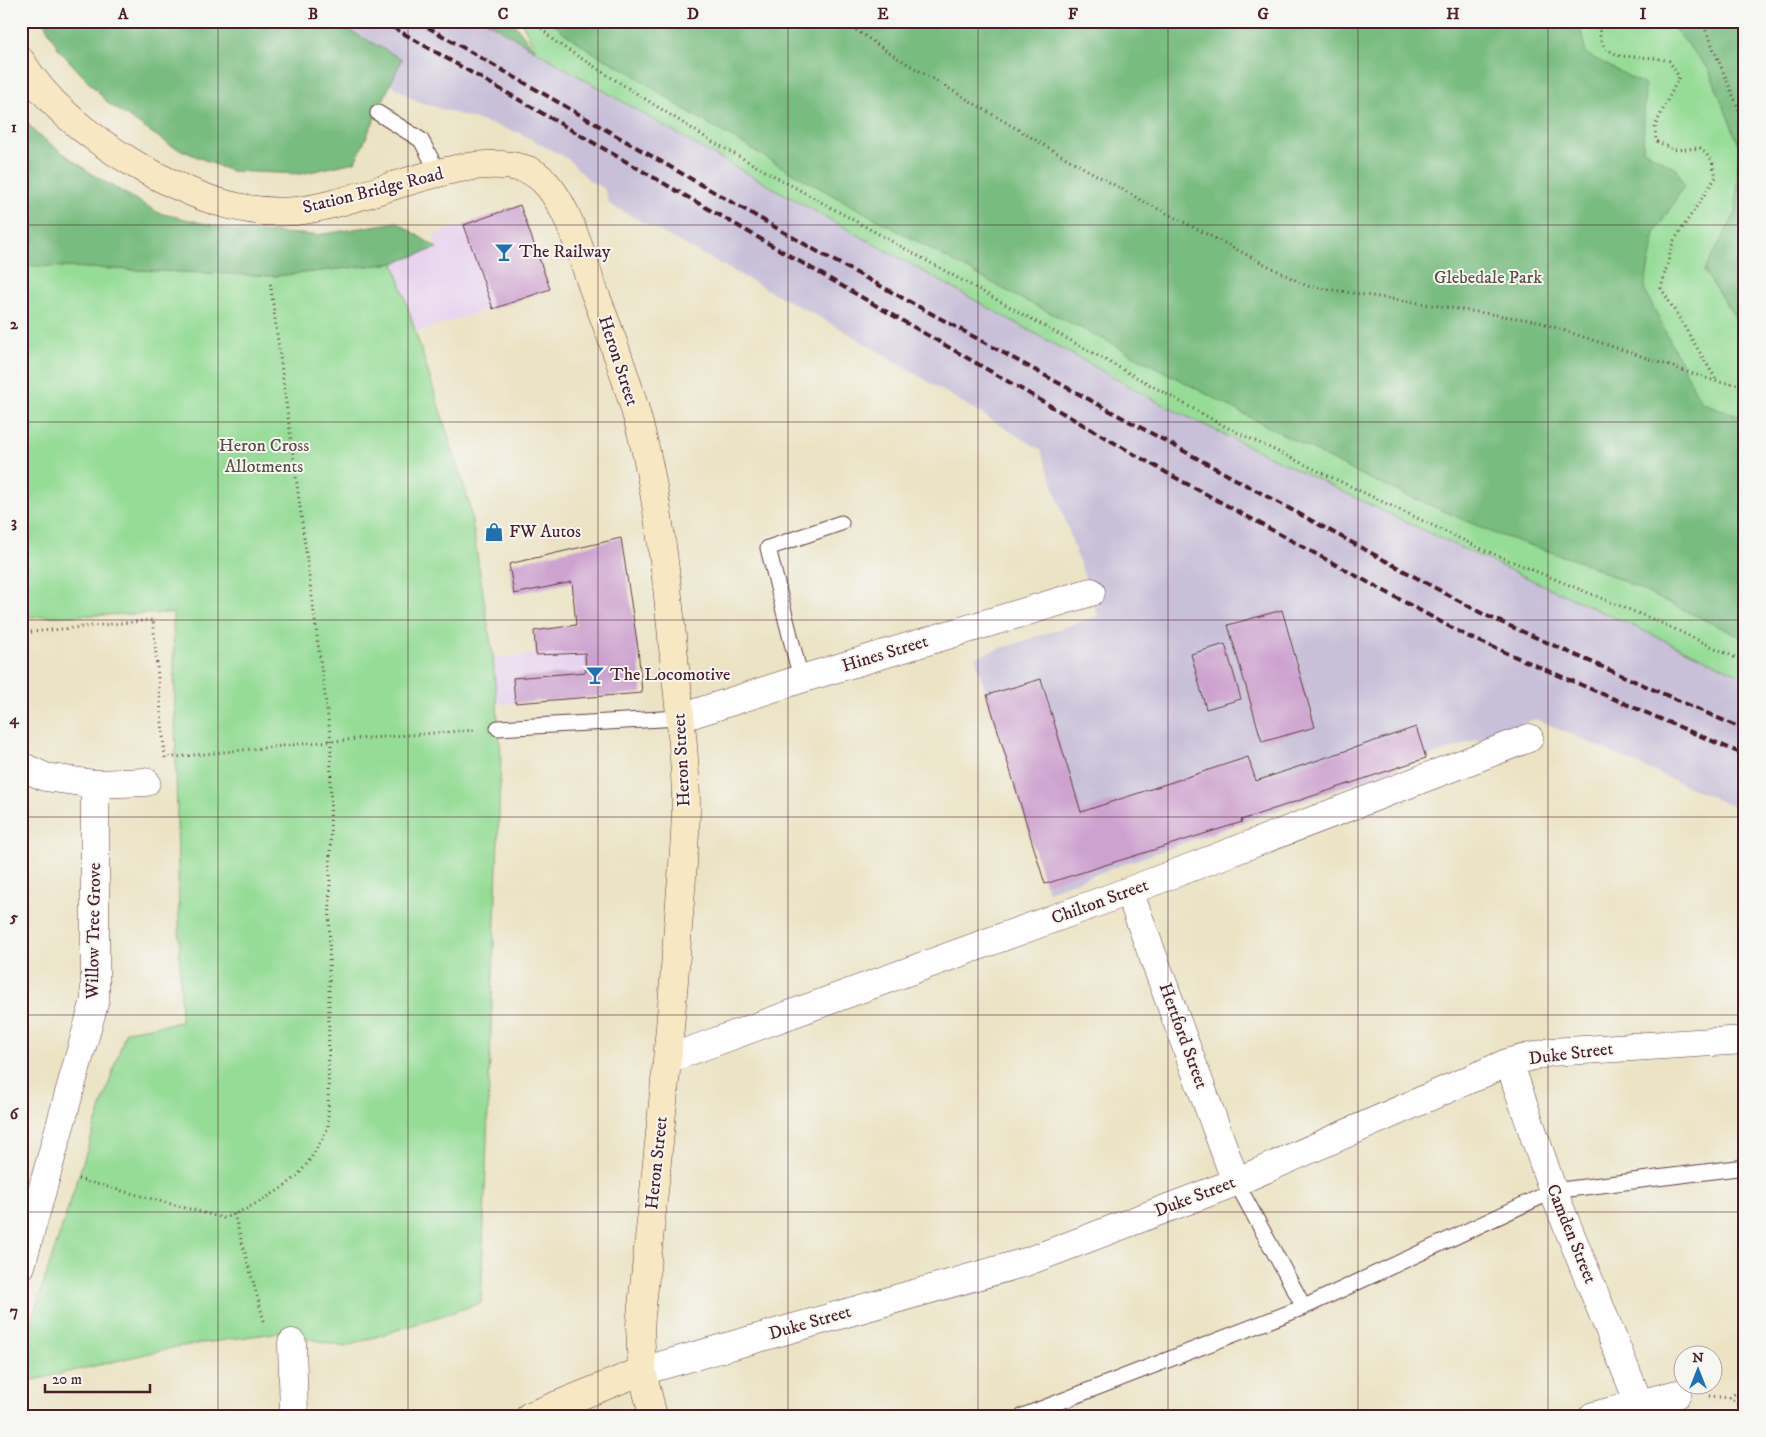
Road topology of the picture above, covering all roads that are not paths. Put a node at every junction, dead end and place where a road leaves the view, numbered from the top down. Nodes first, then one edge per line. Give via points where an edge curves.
1 (21, 61) edge
2 (378, 113) dead end
3 (534, 173) joint
4 (439, 174) junction
5 (841, 523) dead end
6 (1091, 592) dead end
7 (801, 679) junction
8 (680, 718) junction
9 (498, 728) road end
10 (1528, 738) dead end
11 (21, 766) edge
12 (146, 782) dead end
13 (95, 784) junction
14 (1129, 891) junction
15 (1745, 1040) edge
16 (668, 1059) junction
17 (1509, 1062) junction
18 (1745, 1167) edge
19 (1236, 1182) junction
20 (1553, 1190) junction
21 (21, 1266) edge
22 (1304, 1307) junction
23 (292, 1343) dead end
24 (642, 1371) junction
25 (1678, 1394) road end
26 (1639, 1403) junction
27 (294, 1416) edge
28 (530, 1416) edge
29 (653, 1416) edge
30 (1023, 1416) edge
31 (1592, 1416) edge

1 - 4 street, Station Bridge Road via 68,118 108,148 194,195 240,209 296,211
2 - 4 lane via 421,140
3 - 4 street, Station Bridge Road via 503,165
3 - 8 street, Heron Street via 549,186 564,212 625,374 651,475 667,587
5 - 7 lane via 768,548
6 - 7 street, Hines Street
7 - 8 street, Hines Street
8 - 9 lane
8 - 16 street, Heron Street via 686,808
10 - 14 street, Chilton Street
11 - 13 street via 45,777
12 - 13 street
13 - 21 street, Willow Tree Grove via 95,1000
14 - 16 street, Chilton Street
14 - 19 street, Hertford Street
15 - 17 street, Duke Street via 1551,1052
16 - 24 street, Heron Street via 640,1326
17 - 19 street, Duke Street
17 - 20 street, Camden Street
18 - 20 lane
19 - 22 lane
19 - 24 street, Duke Street via 1026,1262
20 - 22 lane
20 - 26 street, Camden Street
22 - 30 lane
23 - 27 street
24 - 28 street
24 - 29 street, Heron Street
25 - 26 street
26 - 31 street

